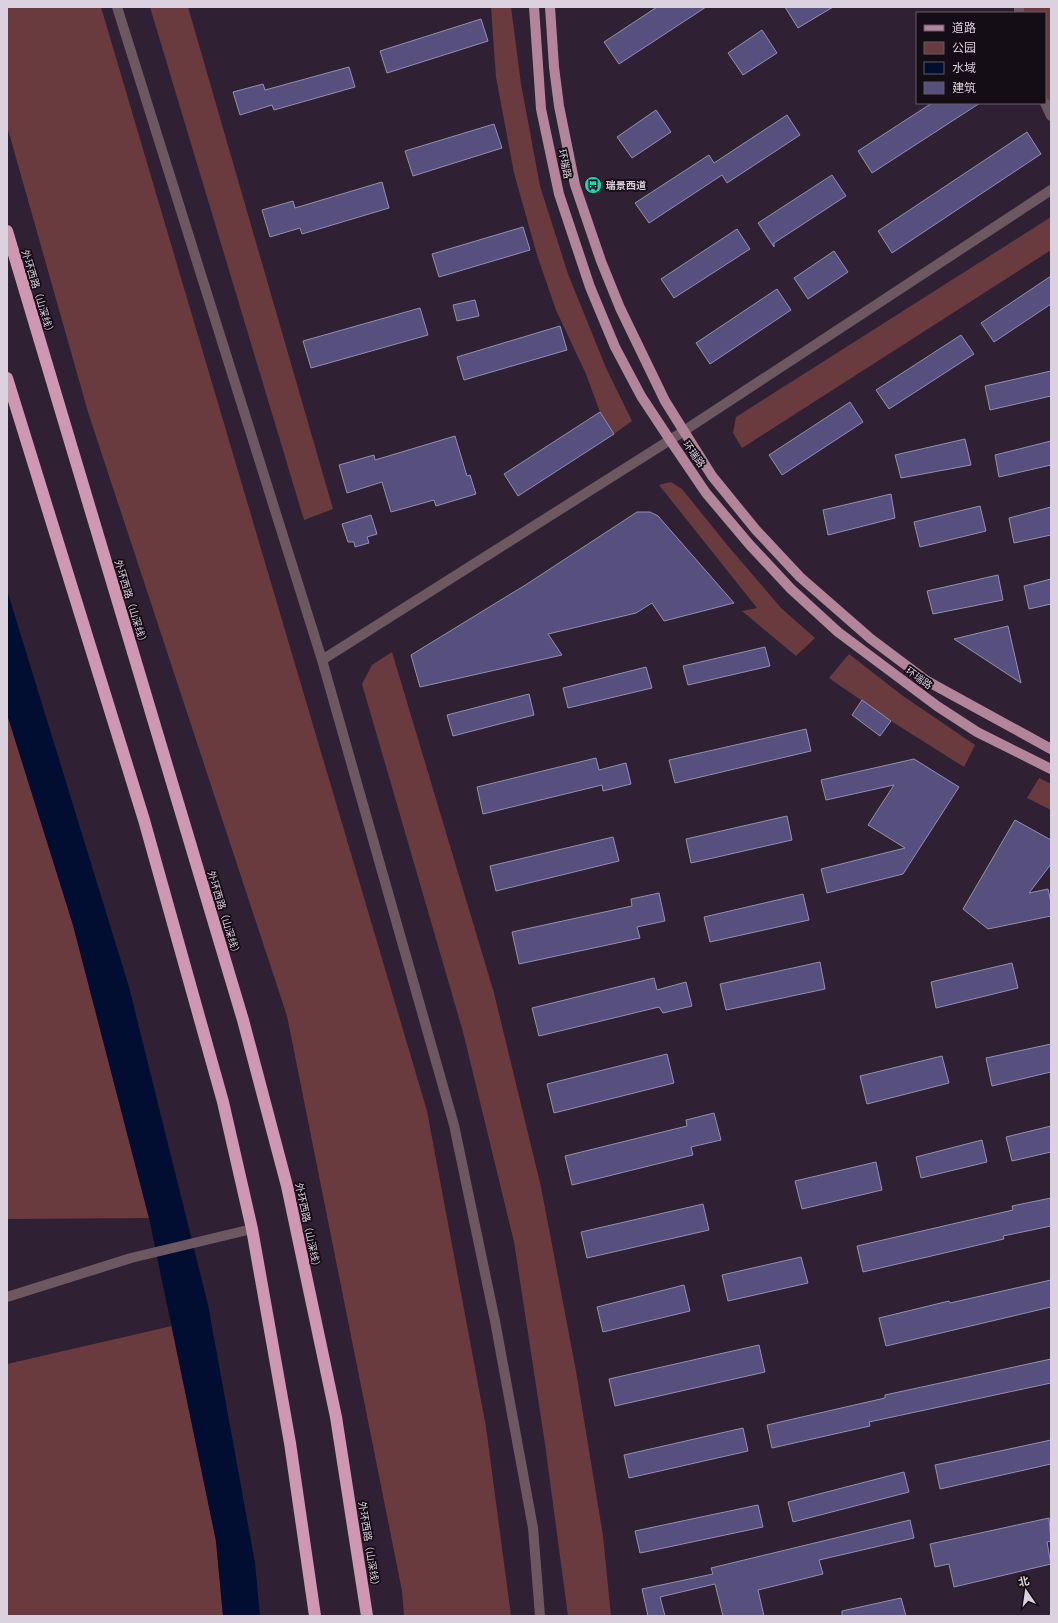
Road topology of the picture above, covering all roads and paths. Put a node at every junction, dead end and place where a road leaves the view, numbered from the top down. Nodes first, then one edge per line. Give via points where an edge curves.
1 (117, 7) edge
2 (534, 7) edge
3 (550, 7) edge
4 (1045, 104) edge
5 (1051, 116) edge
6 (1051, 190) edge
7 (7, 231) edge
8 (7, 378) edge
9 (684, 431) junction
10 (670, 440) junction
11 (322, 660) junction
12 (1051, 749) edge
13 (1051, 768) edge
14 (252, 1229) junction
15 (7, 1297) edge
16 (316, 1616) edge
17 (367, 1616) edge
18 (540, 1616) edge

1 - 11 street
2 - 10 main road, 环瑞路 via 541,109 559,194 590,287 615,347 641,396
3 - 9 main road, 环瑞路 via 558,98 575,184 620,308 665,401
4 - 5 street
6 - 9 street
7 - 17 highway, 外环西路（山深线） via 243,1020 287,1186 336,1417
8 - 14 highway via 144,820 223,1102
9 - 10 street
9 - 12 main road, 环瑞路 via 712,476 756,530 800,577 871,639 927,681
10 - 11 street
10 - 13 main road, 环瑞路 via 706,493 749,544 791,589 838,632 937,706 977,732
11 - 18 street via 454,1125 495,1321 533,1528
14 - 15 street via 131,1258
14 - 16 highway via 290,1443

